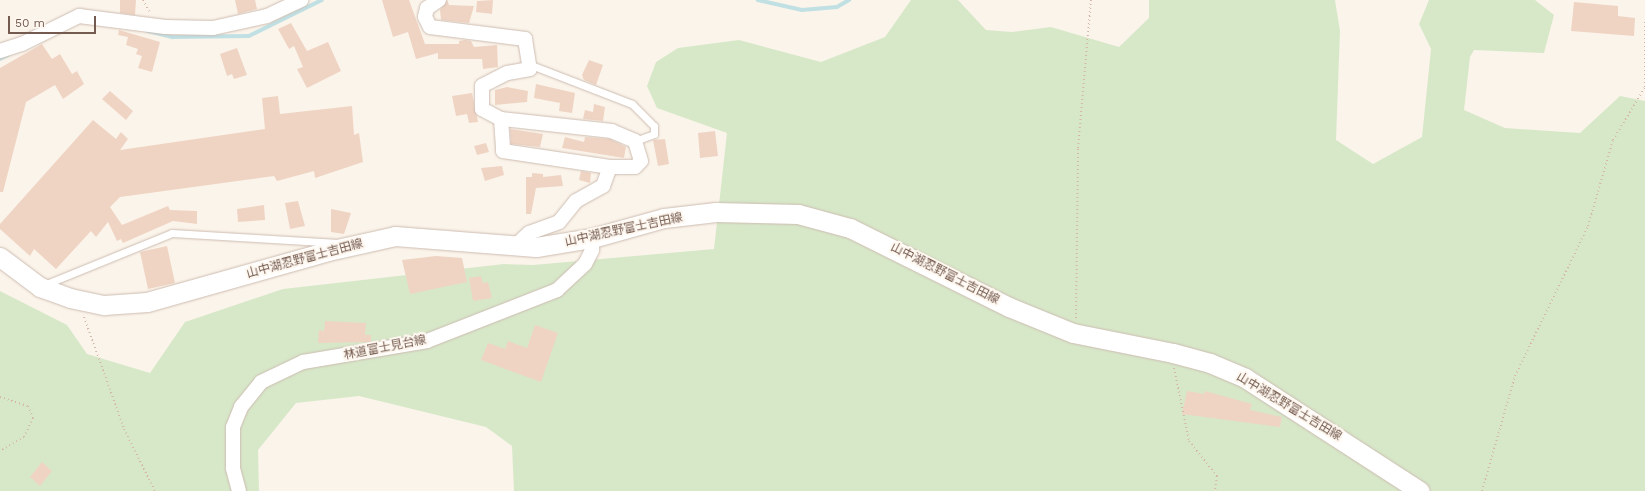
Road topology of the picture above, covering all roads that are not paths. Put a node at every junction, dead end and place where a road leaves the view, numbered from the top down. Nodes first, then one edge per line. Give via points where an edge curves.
1 (302, 0) edge
2 (439, 0) edge
3 (0, 51) edge
4 (532, 65) junction
5 (501, 119) junction
6 (635, 141) junction
7 (610, 167) junction
8 (592, 238) junction
9 (352, 245) junction
10 (515, 246) junction
11 (0, 257) edge
12 (40, 287) junction
13 (238, 491) edge
14 (1420, 491) edge

1 - 3 street via 267,16 213,28 165,27 79,16 22,44
2 - 4 street via 427,8 425,17 430,27 525,39
4 - 5 street via 526,73 507,73 482,86 482,109
4 - 6 lane via 632,104 654,126 654,134
5 - 6 street via 612,131
5 - 7 street via 503,151
6 - 7 street via 641,161 635,167
7 - 10 street via 603,186 576,201 559,222 529,233
8 - 10 main road, 山中湖忍野富士吉田線 via 536,247
8 - 13 street, 林道富士見台線 via 592,250 585,264 557,290 427,341 303,362 261,382 241,407 233,427 233,468
8 - 14 main road, 山中湖忍野富士吉田線 via 672,217 716,212 798,214 850,228 1009,307 1073,333 1172,353 1210,363 1246,378
9 - 10 main road, 山中湖忍野富士吉田線 via 395,236
9 - 12 main road, 山中湖忍野富士吉田線 via 148,302 104,305 70,298
9 - 12 lane via 329,241 172,233
11 - 12 main road, 山中湖忍野富士吉田線

